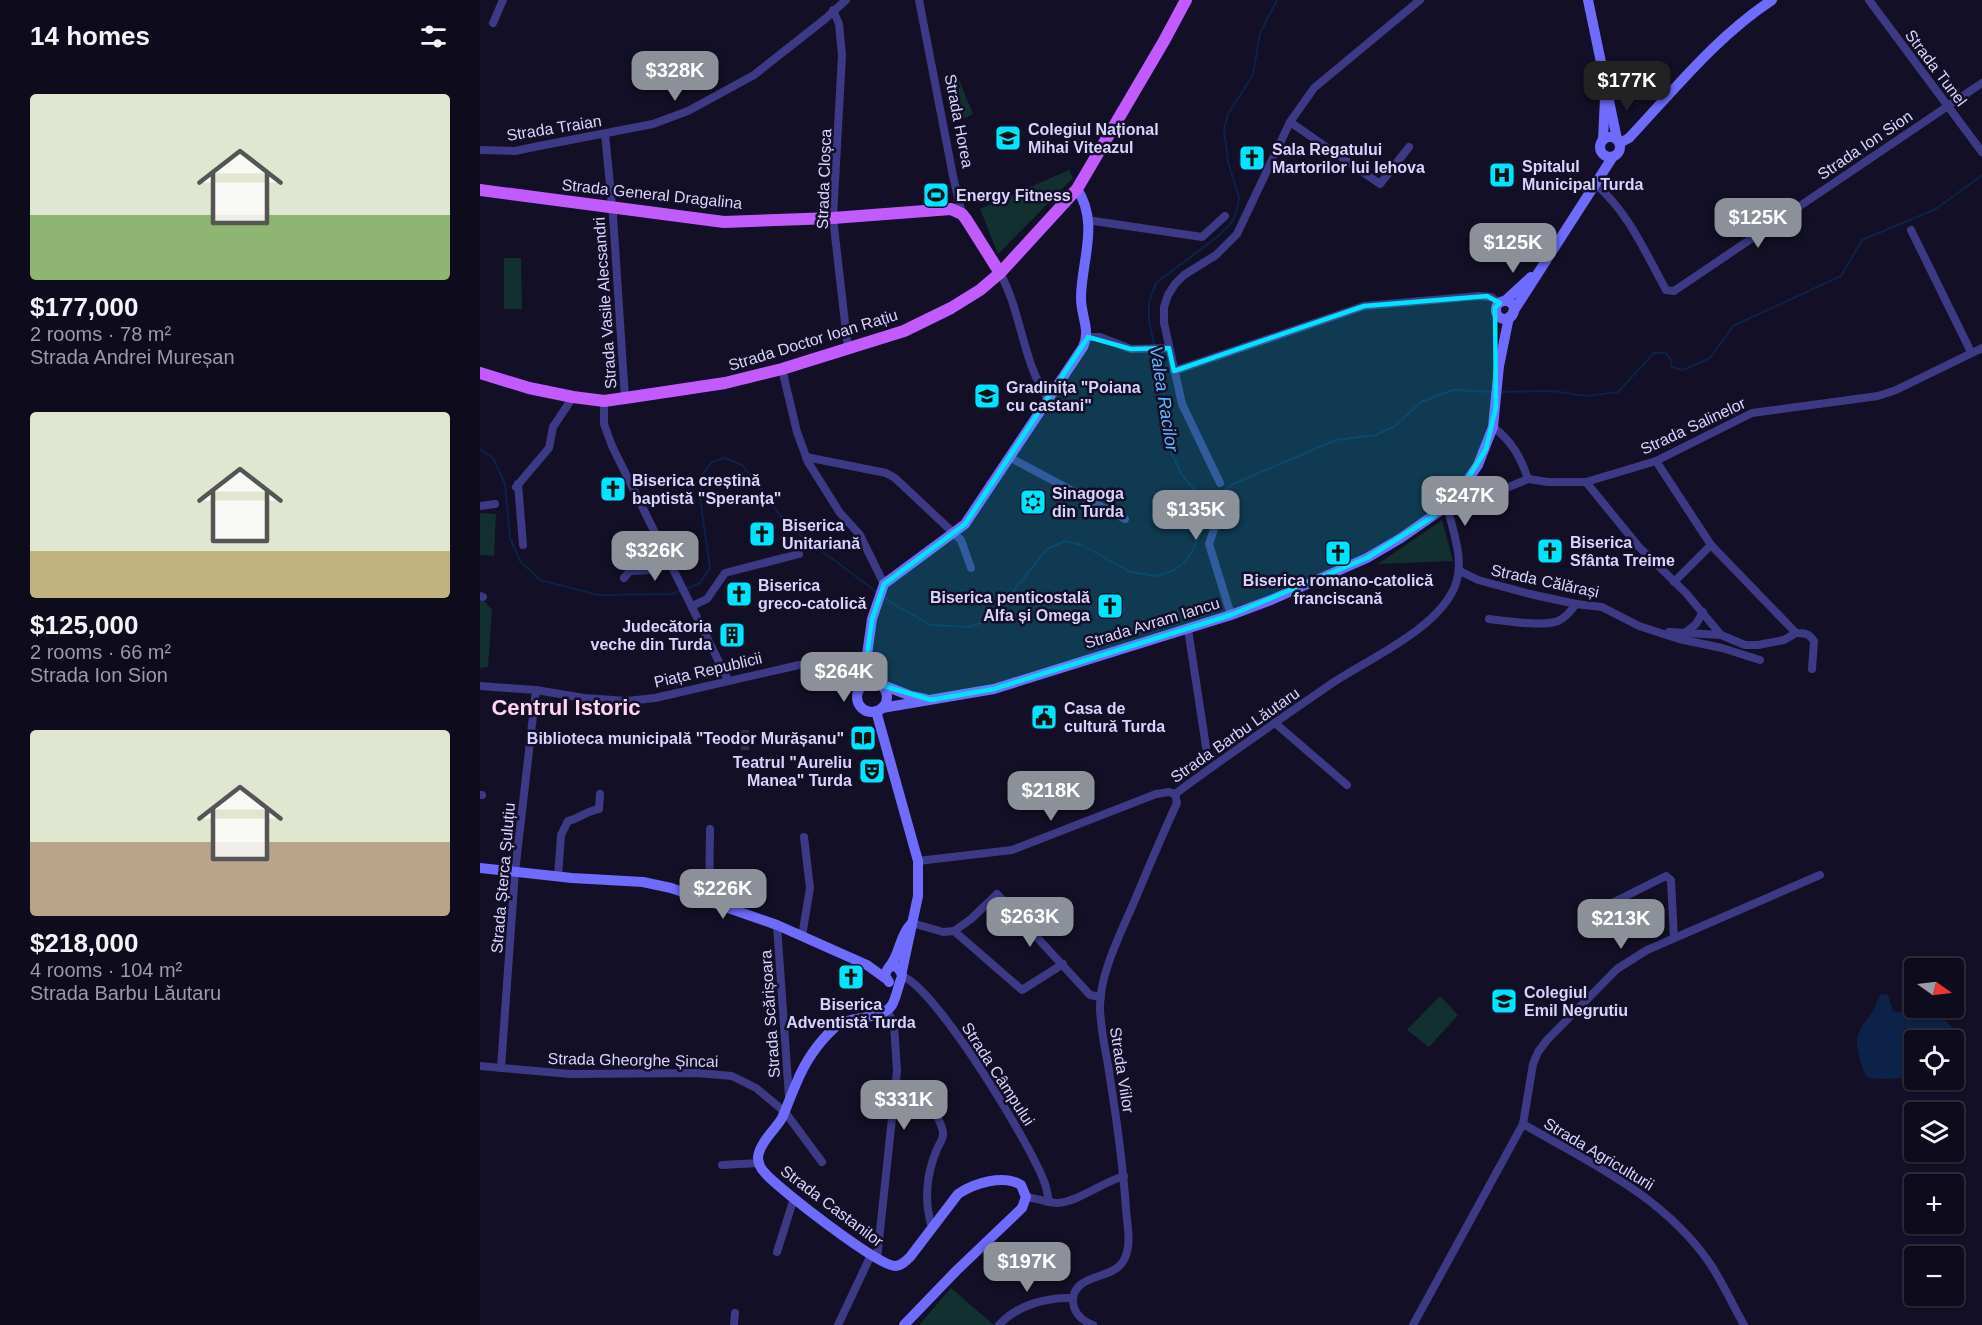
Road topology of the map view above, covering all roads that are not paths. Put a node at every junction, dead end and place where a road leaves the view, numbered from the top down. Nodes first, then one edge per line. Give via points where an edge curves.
1 (503, 0) edge
2 (846, 0) edge
3 (919, 0) edge
4 (1186, 0) edge
5 (1420, 0) edge
6 (1588, 0) edge
7 (1772, 0) edge
8 (1869, 0) edge
9 (833, 10) junction
10 (493, 23) dead end
11 (1982, 83) edge
12 (1606, 91) junction
13 (1948, 106) junction
14 (1290, 122) junction
15 (605, 134) junction
16 (1603, 140) junction
17 (1618, 141) junction
18 (1409, 147) dead end
19 (480, 150) edge
20 (1982, 152) edge
21 (1607, 156) junction
22 (1593, 185) junction
23 (1077, 189) junction
24 (480, 190) edge
25 (612, 208) junction
26 (963, 214) junction
27 (1225, 216) dead end
28 (833, 218) junction
29 (1087, 220) junction
30 (1911, 230) dead end
31 (1000, 273) junction
32 (1505, 310) junction
33 (1088, 337) junction
34 (1169, 348) junction
35 (1982, 348) edge
36 (848, 349) junction
37 (1971, 352) junction
38 (782, 369) junction
39 (1174, 370) junction
40 (480, 373) edge
41 (573, 396) junction
42 (625, 398) junction
43 (1048, 399) junction
44 (604, 401) junction
45 (1493, 427) junction
46 (806, 457) junction
47 (1009, 457) junction
48 (826, 461) junction
49 (1656, 461) junction
50 (817, 476) junction
51 (1528, 479) junction
52 (1586, 482) junction
53 (1220, 483) dead end
54 (1223, 498) dead end
55 (495, 504) dead end
56 (480, 506) edge
57 (1447, 508) junction
58 (1125, 519) dead end
59 (955, 533) junction
60 (523, 545) dead end
61 (1711, 545) junction
62 (799, 554) dead end
63 (669, 561) junction
64 (970, 568) dead end
65 (1460, 571) junction
66 (624, 578) dead end
67 (1674, 582) junction
68 (883, 586) junction
69 (691, 604) junction
70 (1576, 604) junction
71 (1703, 612) junction
72 (1230, 615) junction
73 (1489, 619) dead end
74 (1188, 629) junction
75 (1658, 632) junction
76 (1686, 632) junction
77 (1796, 633) junction
78 (1721, 635) junction
79 (1760, 660) dead end
80 (1812, 669) dead end
81 (728, 680) junction
82 (872, 683) junction
83 (480, 686) edge
84 (536, 690) junction
85 (931, 700) junction
86 (879, 710) junction
87 (1275, 723) junction
88 (1206, 747) dead end
89 (1347, 785) dead end
90 (600, 794) dead end
91 (1175, 794) junction
92 (710, 829) dead end
93 (804, 837) dead end
94 (918, 861) junction
95 (480, 868) edge
96 (514, 872) junction
97 (1820, 875) dead end
98 (558, 877) junction
99 (709, 900) junction
100 (1604, 907) dead end
101 (912, 923) junction
102 (777, 925) junction
103 (954, 931) junction
104 (802, 936) junction
105 (1674, 938) junction
106 (1063, 964) junction
107 (890, 966) junction
108 (902, 975) junction
109 (886, 980) junction
110 (1101, 997) junction
111 (887, 1010) junction
112 (480, 1066) edge
113 (501, 1068) junction
114 (924, 1089) dead end
115 (789, 1100) junction
116 (785, 1112) junction
117 (1523, 1124) junction
118 (822, 1162) dead end
119 (759, 1163) junction
120 (722, 1166) dead end
121 (1124, 1176) junction
122 (1026, 1197) junction
123 (794, 1198) junction
124 (1049, 1202) junction
125 (932, 1228) junction
126 (777, 1252) dead end
127 (874, 1257) junction
128 (1073, 1298) junction
129 (735, 1313) dead end
130 (734, 1325) edge
131 (838, 1325) edge
132 (904, 1325) edge
133 (999, 1325) edge
134 (1093, 1325) edge
135 (1413, 1325) edge
136 (1744, 1325) edge

1 - 10 street
2 - 9 street, Strada Traian
3 - 26 street, Strada Horea
4 - 23 main road, Strada Doctor Ioan Rațiu
5 - 14 street via 1326,77
6 - 12 main road
7 - 17 main road via 1715,45 1629,138
8 - 13 street, Strada Tunel
9 - 15 street, Strada Traian via 754,75 721,94 653,124
9 - 28 street, Strada Cloșca via 839,24 842,55
11 - 13 street
12 - 16 main road
12 - 17 main road
13 - 20 street, Strada Tunel
13 - 22 street, Strada Ion Sion via 1674,291 1666,290 1623,212 1610,196
14 - 18 street via 1380,184
14 - 34 street via 1237,234 1216,255 1184,275 1168,295 1164,322
15 - 19 street, Strada Traian via 515,151
15 - 25 street, Strada Vasile Alecsandri
16 - 17 main road via 1612,137
16 - 21 main road via 1600,147
17 - 21 main road via 1621,149 1617,155
21 - 22 main road
22 - 32 main road via 1537,273
23 - 29 main road
23 - 31 main road, Strada Doctor Ioan Rațiu
24 - 25 main road, Strada General Dragalina
25 - 28 main road, Strada General Dragalina via 724,222
25 - 42 street, Strada Vasile Alecsandri
26 - 28 main road, Strada General Dragalina via 943,208
26 - 31 main road, Strada Horea
27 - 29 street via 1202,237
28 - 36 street, Strada Cloșca
29 - 33 main road via 1081,310
30 - 37 street
31 - 36 main road, Strada Doctor Ioan Rațiu via 951,308 904,331
31 - 43 street via 1020,323 1029,361
32 - 39 street via 1491,297 1479,296 1364,306
32 - 45 main road, Strada Avram Iancu
33 - 34 street via 1100,337 1131,349
33 - 43 main road
34 - 39 street
35 - 37 street, Strada Salinelor
36 - 38 main road, Strada Doctor Ioan Rațiu
37 - 49 street, Strada Salinelor via 1878,396 1752,413
38 - 42 main road, Strada Doctor Ioan Rațiu via 725,383
38 - 46 street
39 - 53 street via 1182,404
40 - 41 main road, Strada Doctor Ioan Rațiu
41 - 44 main road, Strada Doctor Ioan Rațiu
41 - 60 street via 553,427 549,448 517,485
42 - 44 main road, Strada Doctor Ioan Rațiu
43 - 47 main road
44 - 63 street via 604,424 612,446
45 - 51 street via 1518,454
45 - 57 main road, Strada Avram Iancu via 1478,465
46 - 48 street
46 - 50 street
47 - 58 street
47 - 59 main road
48 - 50 street
48 - 59 street via 891,475
49 - 52 street, Strada Salinelor
49 - 61 street
50 - 68 street via 840,513 860,535
51 - 52 street, Strada Salinelor
51 - 57 street via 1465,506
52 - 67 street via 1639,547
54 - 72 street via 1209,544
55 - 56 street
57 - 65 street
57 - 72 main road, Strada Avram Iancu via 1367,558
59 - 64 street
59 - 68 main road
61 - 67 street
61 - 77 street
62 - 69 street via 725,573 707,599
63 - 66 street via 651,570 630,571
63 - 69 street
65 - 70 street, Strada Călărași via 1478,580
65 - 87 street, Strada Barbu Lăutaru via 1448,600 1404,639
67 - 71 street
68 - 82 main road via 872,619 866,662
69 - 81 street
70 - 73 street via 1557,621
70 - 75 street, Strada Călărași via 1602,607
71 - 76 street
71 - 78 street
72 - 74 main road, Strada Avram Iancu
74 - 85 main road, Strada Avram Iancu via 994,688
74 - 88 street
75 - 76 street, Strada Călărași
75 - 79 street, Strada Călărași
76 - 78 street, Strada Călărași
77 - 78 street, Strada Călărași via 1784,640 1758,645 1745,645
77 - 80 street via 1805,633 1814,640
81 - 82 street, Piața Republicii via 820,664
81 - 84 street, Piața Republicii via 627,701
82 - 85 main road, Strada Avram Iancu
82 - 86 main road via 886,692
82 - 86 main road via 858,692 858,703 865,711
83 - 84 street, Piața Republicii
84 - 96 street, Strada Șterca Șuluțiu
85 - 86 main road, Strada Avram Iancu
86 - 94 main road
87 - 89 street
87 - 91 street, Strada Barbu Lăutaru
90 - 98 street via 599,809 568,821 561,835
91 - 94 street, Strada Barbu Lăutaru via 1156,794 1012,850
91 - 110 street, Strada Viilor via 1177,803 1109,964
92 - 99 street
93 - 104 street via 810,888
94 - 101 main road via 919,887
95 - 96 main road
96 - 98 main road
96 - 113 street, Strada Șterca Șuluțiu
97 - 105 street, Strada Agriculturii
98 - 99 main road via 643,882
99 - 102 main road
100 - 105 street via 1669,877
101 - 103 street via 943,932
101 - 107 main road
101 - 108 main road
102 - 104 main road
102 - 115 street, Strada Scărișoara
103 - 106 street via 1022,990
103 - 106 street via 997,894
104 - 109 main road via 867,965
105 - 117 street, Strada Agriculturii via 1617,969 1546,1040 1533,1064
106 - 110 street via 1090,995
107 - 108 main road
107 - 109 main road via 885,970
108 - 109 main road via 895,983
108 - 111 main road
108 - 124 street, Strada Câmpului via 914,982 964,1044 1024,1140 1045,1184
109 - 111 main road via 890,999
110 - 121 street, Strada Viilor
111 - 115 main road, Strada Castanilor via 835,1026 814,1051
111 - 127 street via 894,1024 897,1071
112 - 113 street, Strada Gheorghe Șincai
113 - 116 street, Strada Gheorghe Șincai via 597,1075 732,1076 756,1088
114 - 125 street via 943,1131 927,1189
115 - 116 main road, Strada Castanilor
116 - 118 street, Strada Gheorghe Șincai
116 - 119 main road, Strada Castanilor via 765,1142
117 - 135 street, Strada Agriculturii
117 - 136 street, Strada Agriculturii via 1636,1189 1656,1205 1710,1265
119 - 120 street
119 - 123 main road, Strada Castanilor via 765,1174
121 - 124 street via 1064,1202
121 - 128 street, Strada Viilor via 1126,1257 1121,1265 1076,1288
122 - 124 street
122 - 125 main road, Strada Castanilor via 1021,1185 1008,1180 975,1184 958,1194
122 - 132 main road via 1022,1208
123 - 126 street
123 - 127 main road, Strada Castanilor
125 - 127 main road, Strada Castanilor via 900,1265
127 - 131 street
128 - 133 street via 1057,1297 1018,1309
128 - 134 street via 1077,1314
129 - 130 street

